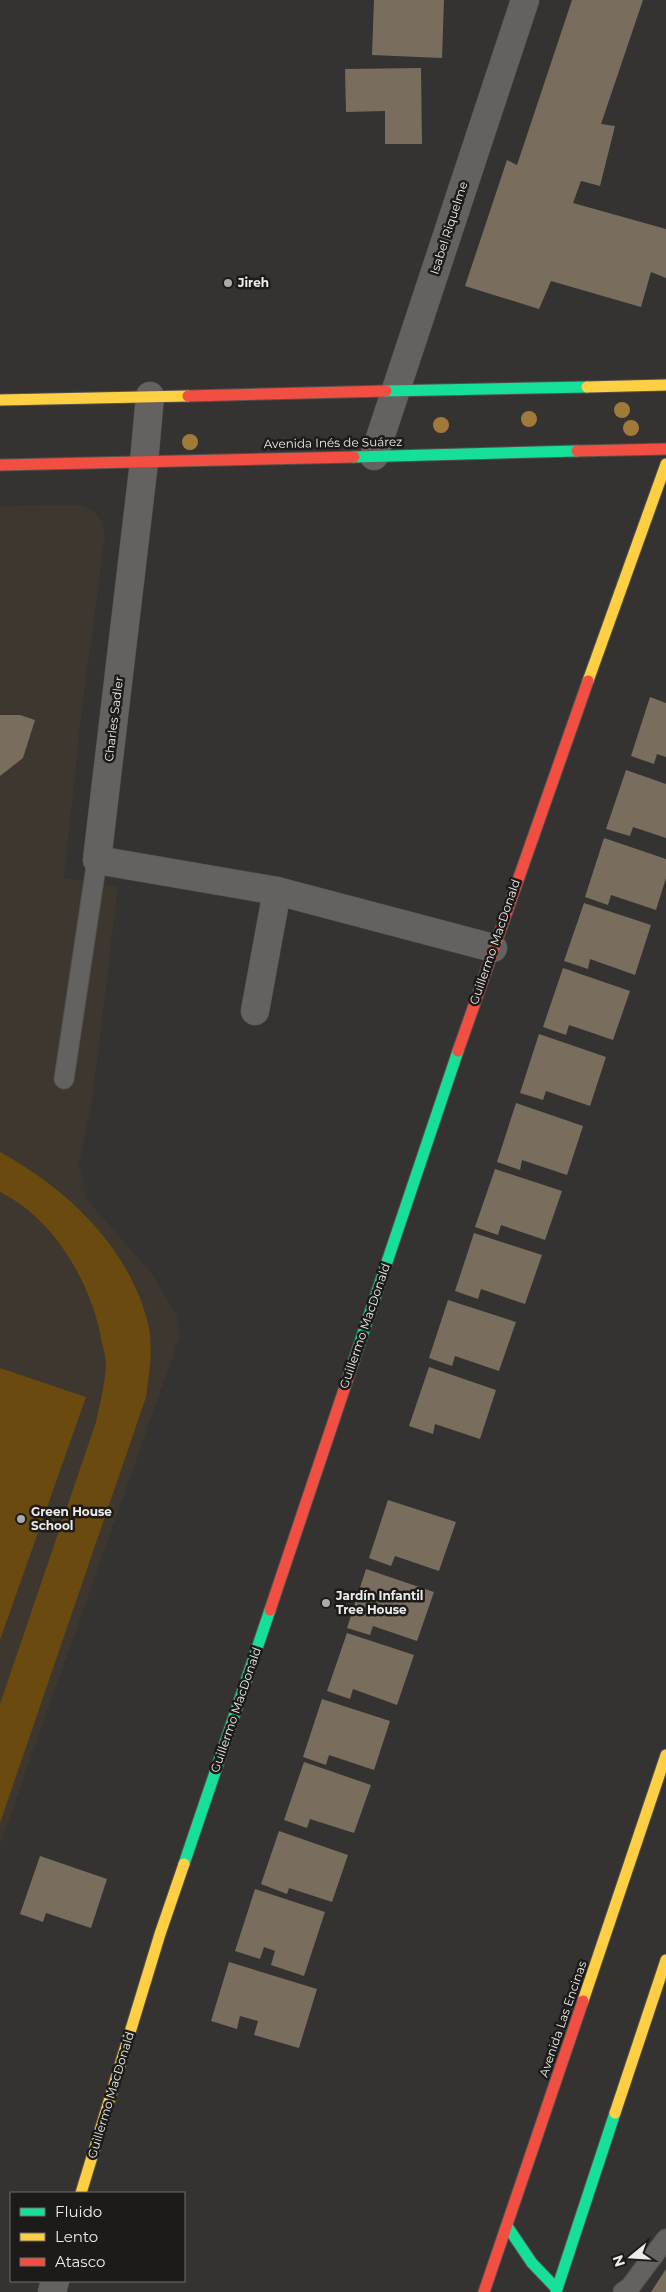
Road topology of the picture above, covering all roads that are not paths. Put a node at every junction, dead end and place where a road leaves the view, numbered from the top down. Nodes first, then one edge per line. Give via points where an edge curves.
1 (525, 0) edge
2 (666, 385) edge
3 (396, 391) junction
4 (150, 396) junction
5 (0, 400) edge
6 (666, 449) edge
7 (374, 456) junction
8 (144, 462) junction
9 (666, 464) edge
10 (0, 465) edge
11 (97, 860) junction
12 (277, 891) junction
13 (493, 948) junction
14 (255, 1011) dead end
15 (64, 1079) dead end
16 (666, 1755) edge
17 (666, 1960) edge
18 (82, 2192) edge
19 (508, 2226) junction
20 (666, 2239) edge
21 (560, 2291) edge
22 (484, 2292) edge
23 (623, 2292) edge

1 - 3 street, Isabel Riquelme
2 - 3 street
3 - 4 street
3 - 7 street, Isabel Riquelme
4 - 5 street
4 - 8 street, Charles Sadler
6 - 7 street, Avenida Inés de Suárez
7 - 8 street, Avenida Inés de Suárez
8 - 10 street, Avenida Inés de Suárez
8 - 11 street, Charles Sadler
9 - 13 street, Guillermo MacDonald
11 - 12 street
11 - 15 lane
12 - 13 street
12 - 14 street
13 - 18 street, Guillermo MacDonald via 160,1934
16 - 19 street, Avenida Las Encinas
17 - 21 street
19 - 21 street via 532,2263
19 - 22 street, Avenida Las Encinas
20 - 23 lane

